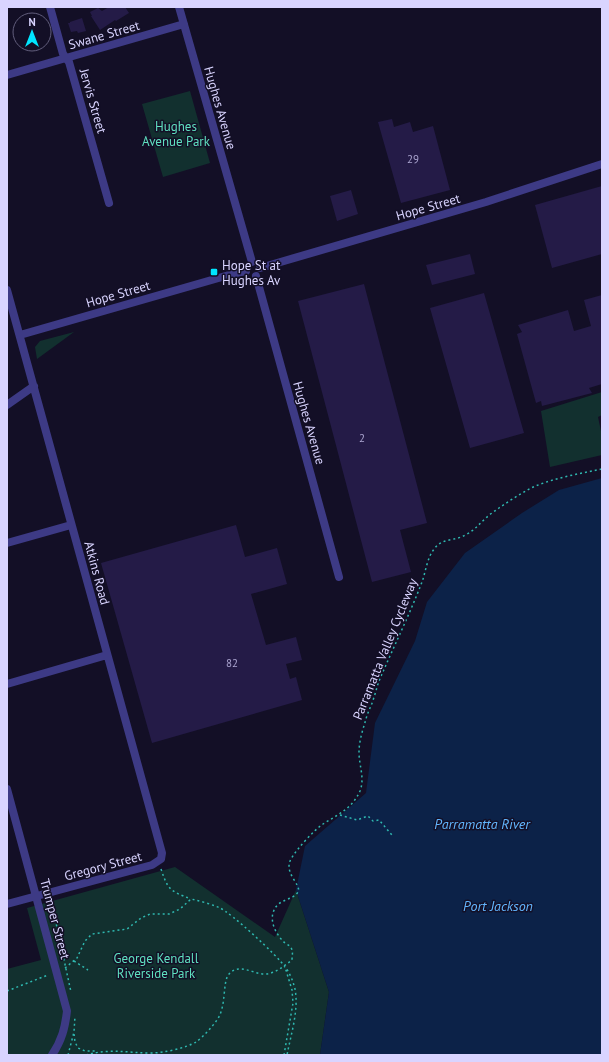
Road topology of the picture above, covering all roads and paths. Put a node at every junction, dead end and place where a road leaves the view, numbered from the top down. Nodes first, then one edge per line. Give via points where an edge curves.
1 (50, 7) edge
2 (179, 7) edge
3 (184, 24) junction
4 (66, 58) junction
5 (7, 75) edge
6 (602, 164) edge
7 (109, 202) dead end
8 (252, 262) junction
9 (260, 268) junction
10 (246, 271) junction
11 (256, 276) junction
12 (7, 290) edge
13 (20, 335) junction
14 (34, 386) junction
15 (7, 405) edge
16 (602, 469) edge
17 (71, 525) junction
18 (7, 543) edge
19 (339, 577) dead end
20 (107, 655) junction
21 (7, 684) edge
22 (7, 788) edge
23 (340, 815) junction
24 (392, 834) dead end
25 (158, 862) junction
26 (36, 896) junction
27 (191, 899) junction
28 (7, 904) edge
29 (74, 961) junction
30 (284, 965) junction
31 (88, 970) dead end
32 (57, 972) junction
33 (7, 990) edge
34 (74, 1032) dead end
35 (97, 1052) junction
36 (52, 1055) edge
37 (86, 1055) edge
38 (284, 1055) edge
39 (287, 1055) edge

1 - 4 street, Jervis Street
2 - 3 street, Hughes Avenue
3 - 4 street, Swane Street
3 - 8 street, Hughes Avenue
4 - 5 street, Swane Street
4 - 7 street, Jervis Street
6 - 9 street, Hope Street via 486,202
8 - 9 street via 256,262
8 - 10 street via 246,266
9 - 11 street via 260,273
10 - 11 street via 251,276
10 - 13 street, Hope Street
11 - 19 street, Hughes Avenue
12 - 13 street, Atkins Road
13 - 14 street, Atkins Road
14 - 15 street
14 - 17 street, Atkins Road
16 - 23 path, Parramatta Valley Cycleway via 531,488 486,517 477,528 465,536 442,542 435,548 368,709 359,751 362,783 355,800
17 - 18 street
17 - 20 street, Atkins Road
20 - 21 street
20 - 25 street, Atkins Road via 162,853
22 - 26 street, Trumper Street
23 - 24 path via 357,820 368,816 373,821 379,820
23 - 30 path, Parramatta Valley Cycleway via 321,825 289,861 289,870 299,891 279,903 272,917 274,928 293,952 292,960
25 - 26 street, Gregory Street
25 - 27 path via 165,883 170,889
26 - 28 street, Gregory Street
26 - 32 street, Trumper Street
27 - 29 path via 180,909 169,914 150,914 127,929 92,934
27 - 30 path via 220,908 230,914
29 - 31 path
29 - 32 path
30 - 35 path via 278,971 267,974 241,968 228,974 223,1009 217,1020 195,1042 180,1048 153,1053 119,1050
30 - 38 path via 292,990 293,1003
30 - 39 path via 292,982 296,1001
32 - 33 path
32 - 36 street, Trumper Street via 67,1011 64,1030
34 - 35 path via 78,1048
35 - 37 path

